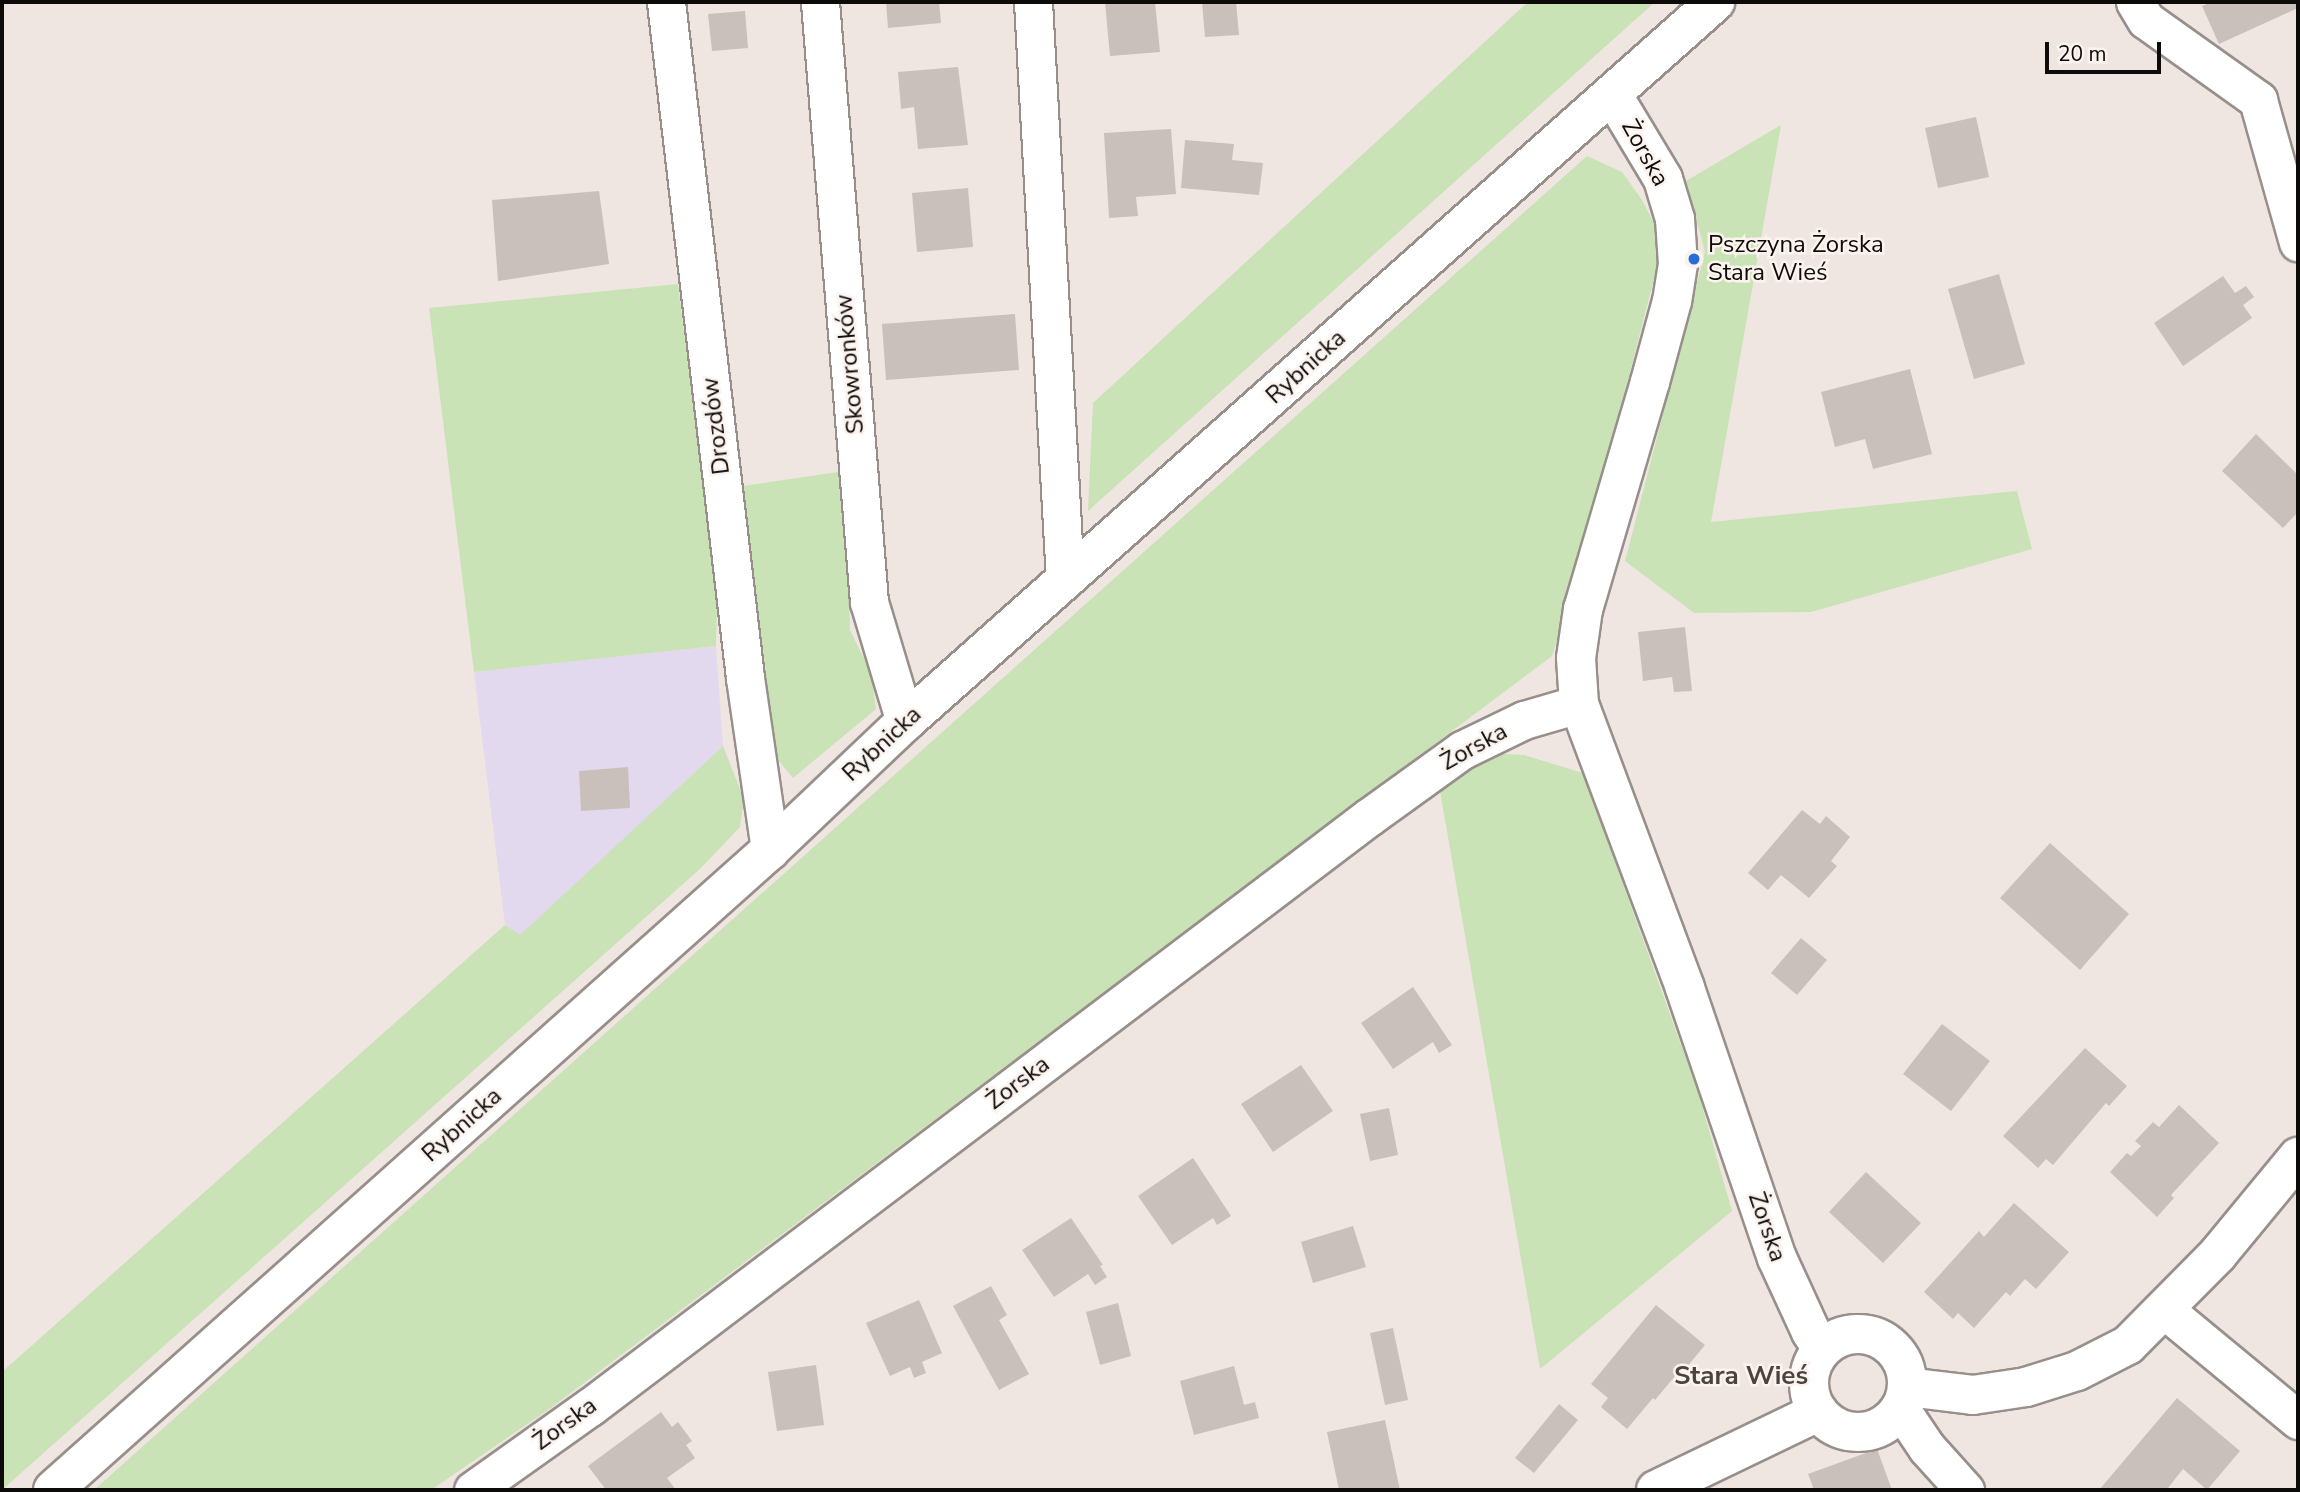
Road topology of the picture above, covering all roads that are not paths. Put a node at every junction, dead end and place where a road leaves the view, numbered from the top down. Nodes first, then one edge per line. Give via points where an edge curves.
1 (666, 2) edge
2 (820, 2) edge
3 (1033, 2) edge
4 (1715, 2) edge
5 (2135, 2) edge
6 (1612, 94) junction
7 (2298, 242) edge
8 (1065, 579) junction
9 (1578, 704) junction
10 (905, 722) junction
11 (770, 850) junction
12 (2298, 1157) edge
13 (2165, 1310) junction
14 (1822, 1349) junction
15 (1903, 1398) junction
16 (1818, 1412) junction
17 (2298, 1420) edge
18 (53, 1490) edge
19 (473, 1490) edge
20 (1656, 1490) edge
21 (1965, 1490) edge

1 - 11 street, Drozdów via 745,678
2 - 10 street, Skowronków via 869,602
3 - 8 street
4 - 6 street, Rybnicka
5 - 7 street via 2146,19 2258,100
6 - 8 street, Rybnicka
6 - 9 street, Żorska via 1663,179 1675,219 1678,264 1654,368 1583,609 1576,658
8 - 10 street, Rybnicka
9 - 14 street, Żorska via 1685,988 1777,1258
9 - 19 street, Żorska via 1524,720 1462,750 590,1407
10 - 11 street, Rybnicka
11 - 18 street, Rybnicka
12 - 13 street
13 - 15 street via 2128,1345 2077,1371 2026,1387
13 - 17 street
14 - 15 street via 1849,1335 1878,1338 1900,1358
14 - 16 street via 1809,1387
15 - 16 street via 1883,1425 1860,1432 1837,1427
15 - 21 street via 1927,1448
16 - 20 street

